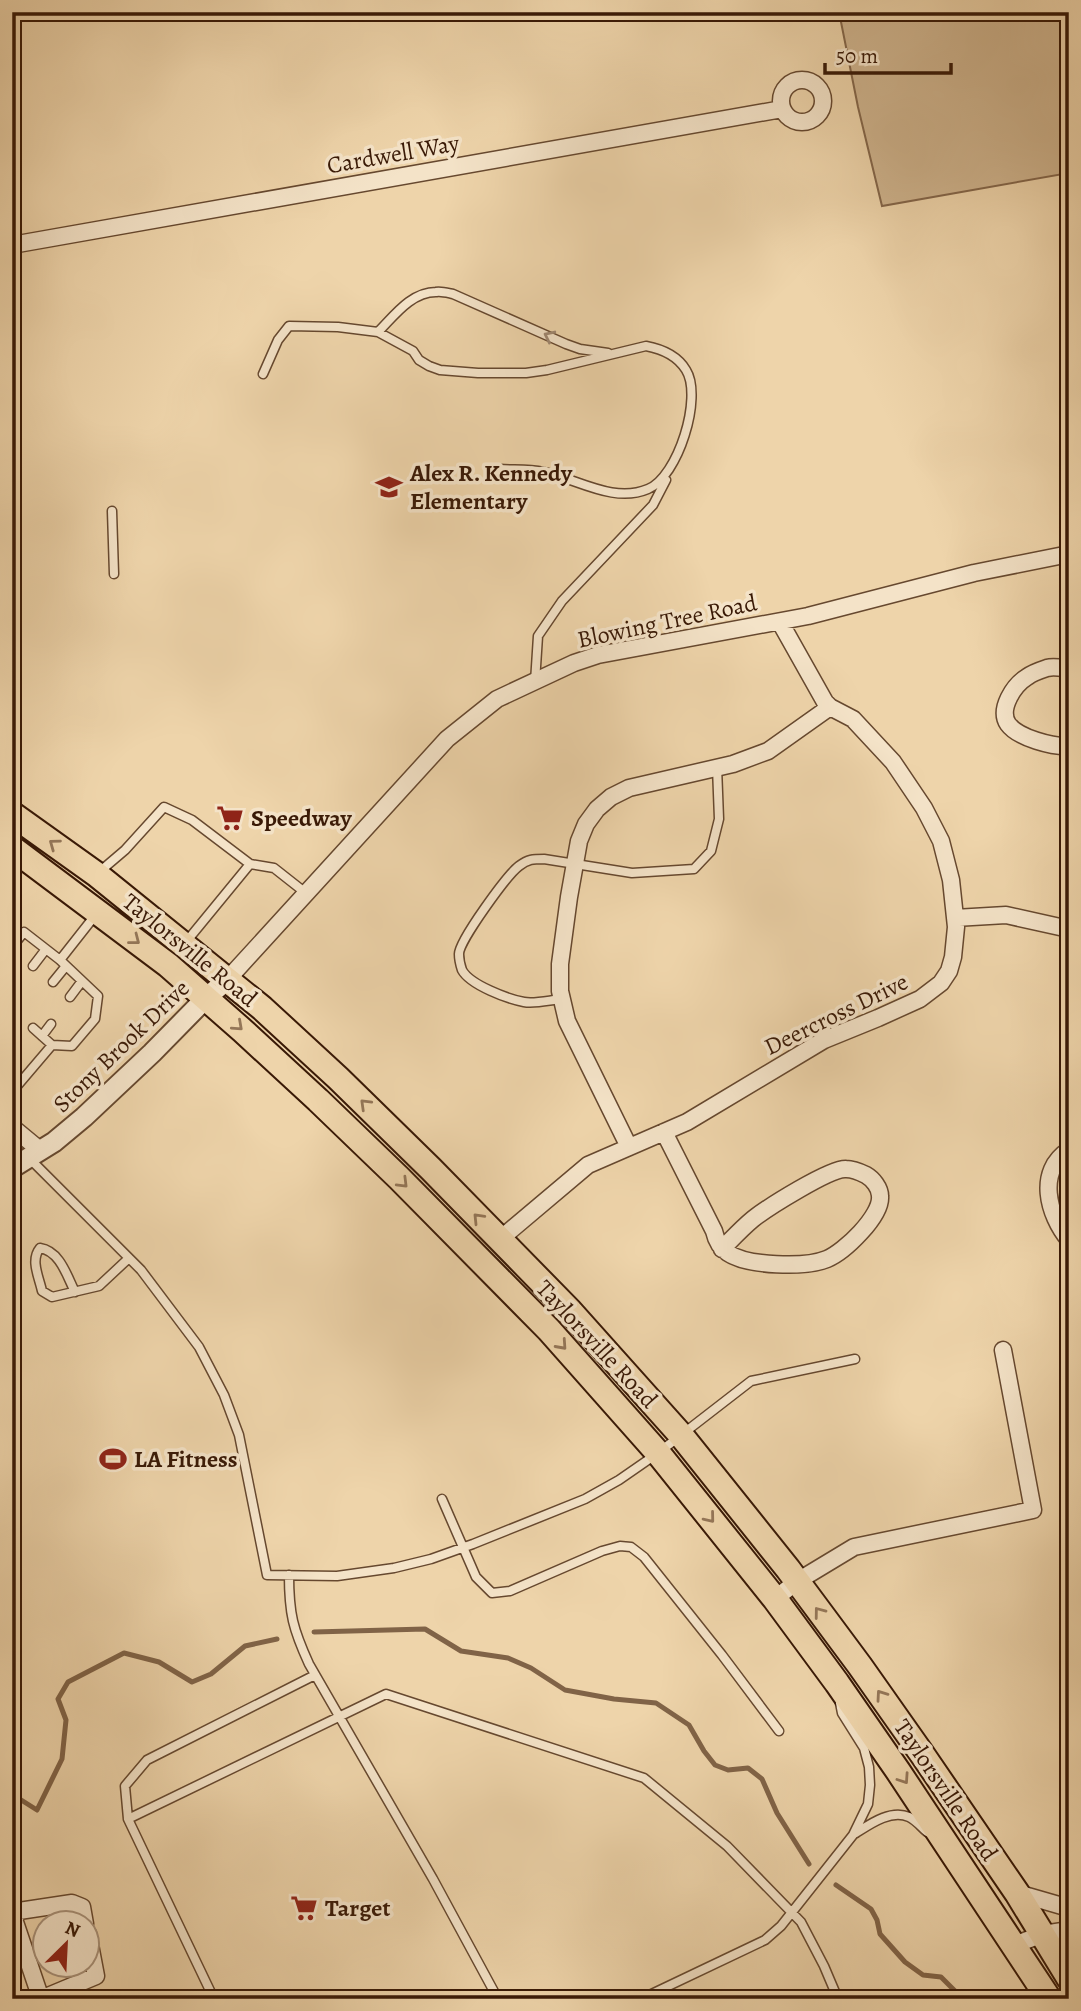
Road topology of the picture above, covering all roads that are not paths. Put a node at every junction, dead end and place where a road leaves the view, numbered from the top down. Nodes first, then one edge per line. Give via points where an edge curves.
1 (19, 12) edge
2 (12, 13) edge
3 (782, 109) dead end
4 (12, 245) edge
5 (379, 332) junction
6 (615, 354) junction
7 (263, 374) dead end
8 (673, 465) junction
9 (500, 469) dead end
10 (112, 511) dead end
11 (1069, 554) edge
12 (114, 574) dead end
13 (780, 622) junction
14 (1069, 669) edge
15 (535, 682) junction
16 (830, 707) junction
17 (1069, 746) edge
18 (718, 767) junction
19 (12, 814) edge
20 (12, 848) edge
21 (250, 864) junction
22 (575, 865) junction
23 (96, 874) junction
24 (307, 894) junction
25 (99, 911) junction
26 (956, 918) junction
27 (1069, 929) edge
28 (184, 944) junction
29 (12, 947) edge
30 (46, 949) junction
31 (63, 963) junction
32 (33, 966) dead end
33 (227, 980) junction
34 (82, 981) junction
35 (53, 982) dead end
36 (70, 997) dead end
37 (206, 998) junction
38 (562, 999) junction
39 (51, 1024) dead end
40 (33, 1028) dead end
41 (42, 1036) junction
42 (52, 1045) junction
43 (12, 1091) edge
44 (12, 1127) edge
45 (664, 1132) junction
46 (629, 1147) junction
47 (1069, 1150) edge
48 (28, 1159) edge
49 (499, 1240) junction
50 (1069, 1240) edge
51 (722, 1249) junction
52 (129, 1258) junction
53 (75, 1292) junction
54 (1003, 1350) dead end
55 (855, 1359) dead end
56 (680, 1434) junction
57 (658, 1453) junction
58 (442, 1499) dead end
59 (463, 1547) junction
60 (289, 1575) junction
61 (796, 1582) junction
62 (775, 1599) junction
63 (315, 1675) junction
64 (837, 1683) junction
65 (338, 1716) junction
66 (779, 1731) dead end
67 (128, 1819) junction
68 (853, 1835) junction
69 (957, 1857) junction
70 (1017, 1892) junction
71 (1069, 1908) edge
72 (83, 1910) edge
73 (792, 1912) junction
74 (1069, 1930) edge
75 (1043, 1934) junction
76 (1014, 1945) junction
77 (32, 1972) edge
78 (1069, 1978) edge
79 (35, 1980) edge
80 (86, 1980) edge
81 (41, 1999) edge
82 (214, 1999) edge
83 (499, 1999) edge
84 (641, 1999) edge
85 (838, 1999) edge
86 (1049, 1999) edge

1 - 2 street
3 - 4 street, Cardwell Way
5 - 6 lane via 440,370 526,373
6 -> 5 lane via 580,349 453,294 435,291 416,297
5 - 7 lane via 289,326
6 - 8 lane via 646,346 661,348 687,371 692,399
8 - 9 lane via 650,489 631,493 592,488 542,471
8 - 15 lane via 653,505 562,601 538,636
10 - 12 lane
11 - 13 street, Blowing Tree Road
13 - 15 street, Blowing Tree Road via 598,655
13 - 16 street, Deercross Drive
14 - 17 street via 1050,667 1025,677 1008,697 1005,711 1008,724 1025,737
15 - 24 street, Blowing Tree Road via 497,699 447,739
16 - 18 street via 768,751
16 - 26 street, Deercross Drive via 853,719 893,762 923,808 941,841
18 - 22 street via 629,788 611,797 586,824
18 - 22 lane via 719,820 711,851 695,869 632,873
23 -> 19 main road, Taylorsville Road
20 - 25 main road, Taylorsville Road
21 - 23 lane via 192,820 164,807
21 - 24 lane via 274,869
21 - 28 lane
22 - 38 street via 560,964
22 - 38 lane via 530,859 517,867 458,953 462,971 496,993 526,1003
23 - 28 main road, Taylorsville Road
24 - 33 street, Blowing Tree Road
25 - 31 lane
25 -> 37 main road, Taylorsville Road
26 - 27 street via 1006,915
26 - 45 street, Deercross Drive via 953,957 945,977 932,991 824,1040
28 - 33 main road, Taylorsville Road
29 - 30 lane via 24,932
30 - 31 lane
30 - 32 lane
31 - 34 lane
31 - 35 lane
33 - 37 street, Stony Brook Drive
49 -> 33 main road, Taylorsville Road via 338,1078
34 - 36 lane
34 - 42 lane via 98,996 95,1019 72,1046
37 - 48 street, Stony Brook Drive via 84,1117
37 -> 57 main road, Taylorsville Road via 399,1178 549,1330
38 - 46 street via 567,1021
39 - 41 lane
40 - 41 lane
41 - 42 lane
42 - 43 lane
44 - 48 street
45 - 46 street, Deercross Drive
45 - 51 street
46 - 49 street, Deercross Drive via 588,1165
47 - 50 street via 1053,1167 1047,1187 1056,1223
48 - 52 lane
49 - 56 main road, Taylorsville Road
51 - 51 street via 763,1264 826,1259 842,1249 878,1210 878,1188 860,1171 844,1168 829,1173 752,1220
52 - 53 lane via 99,1286
52 - 60 lane via 186,1328 221,1389 239,1435 267,1575
53 - 53 lane via 52,1297 42,1291 35,1261 40,1248 60,1260
54 - 61 street via 1033,1510 854,1547
55 - 56 lane via 751,1381
56 - 57 lane
56 - 61 main road, Taylorsville Road
57 - 59 lane via 585,1499
57 -> 62 main road, Taylorsville Road
58 - 59 lane
59 - 60 lane via 394,1568 337,1576
59 - 66 lane via 476,1577 492,1593 510,1591 602,1551 631,1547 644,1557
60 - 63 lane via 295,1634
61 - 62 street
70 -> 61 main road, Taylorsville Road
62 - 64 main road, Taylorsville Road
63 - 65 lane
63 - 67 lane via 147,1760 125,1786
64 - 68 lane via 842,1713 864,1748 869,1767 869,1799
64 -> 69 main road, Taylorsville Road
65 - 67 lane
65 - 73 lane via 386,1694 644,1778 727,1846
65 - 83 lane
67 - 82 lane
68 - 69 lane via 878,1819 909,1817
68 - 73 lane
69 - 76 main road, Taylorsville Road
70 - 71 street
70 - 75 main road, Taylorsville Road
72 - 77 street via 72,1903 19,1911 14,1919
73 - 84 lane via 765,1940
73 - 85 lane
74 - 75 street
75 - 76 street
75 - 78 main road, Taylorsville Road
76 - 86 main road, Taylorsville Road
79 - 81 street
80 - 81 street

